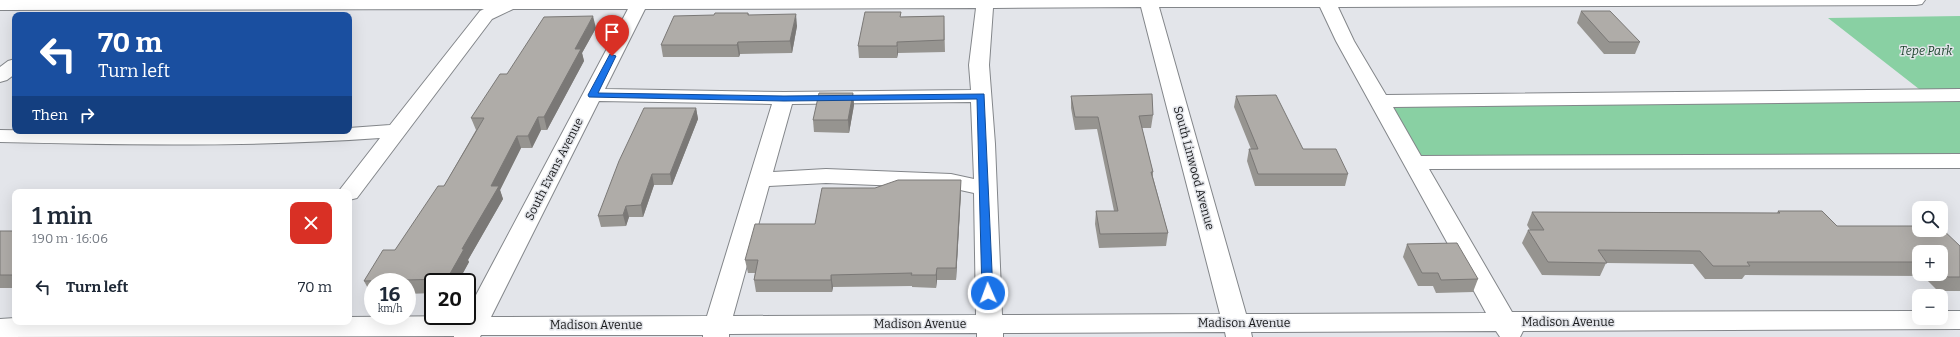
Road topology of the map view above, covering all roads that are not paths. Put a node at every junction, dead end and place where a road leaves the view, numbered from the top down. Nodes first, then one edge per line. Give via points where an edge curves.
1 (1916, 0) edge
2 (1149, 1) edge
3 (640, 2) edge
4 (1321, 2) edge
5 (985, 3) junction
6 (510, 4) junction
7 (0, 5) edge
8 (90, 10) edge
9 (12, 67) edge
10 (0, 76) edge
11 (592, 95) junction
12 (1960, 95) edge
13 (981, 96) junction
14 (784, 98) junction
15 (1380, 101) junction
16 (397, 131) junction
17 (0, 136) edge
18 (1960, 161) edge
19 (1413, 162) junction
20 (760, 180) junction
21 (352, 189) edge
22 (984, 190) junction
23 (1960, 320) edge
24 (251, 325) edge
25 (0, 328) edge
26 (1238, 330) edge
27 (1509, 330) edge
28 (717, 331) edge
29 (989, 331) edge
30 (470, 332) edge

1 - 4 street
2 - 4 street
2 - 5 street
2 - 26 street, South Linwood Avenue
3 - 5 street
3 - 6 street
3 - 11 street, South Evans Avenue
4 - 15 street
5 - 13 street via 979,65
6 - 8 street
6 - 16 street via 486,15
7 - 8 street
9 - 10 street
11 - 14 street
11 - 30 street, South Evans Avenue
12 - 15 street
13 - 14 street
13 - 22 street
14 - 20 street
15 - 19 street
16 - 17 street via 301,136
16 - 21 street
18 - 19 street
19 - 27 street
20 - 22 street via 826,176 935,181 968,184
20 - 28 street
22 - 29 street
23 - 27 street, Madison Avenue
24 - 25 street, Madison Avenue
24 - 30 street, Madison Avenue
26 - 27 street, Madison Avenue
26 - 29 street, Madison Avenue
28 - 29 street, Madison Avenue
28 - 30 street, Madison Avenue

